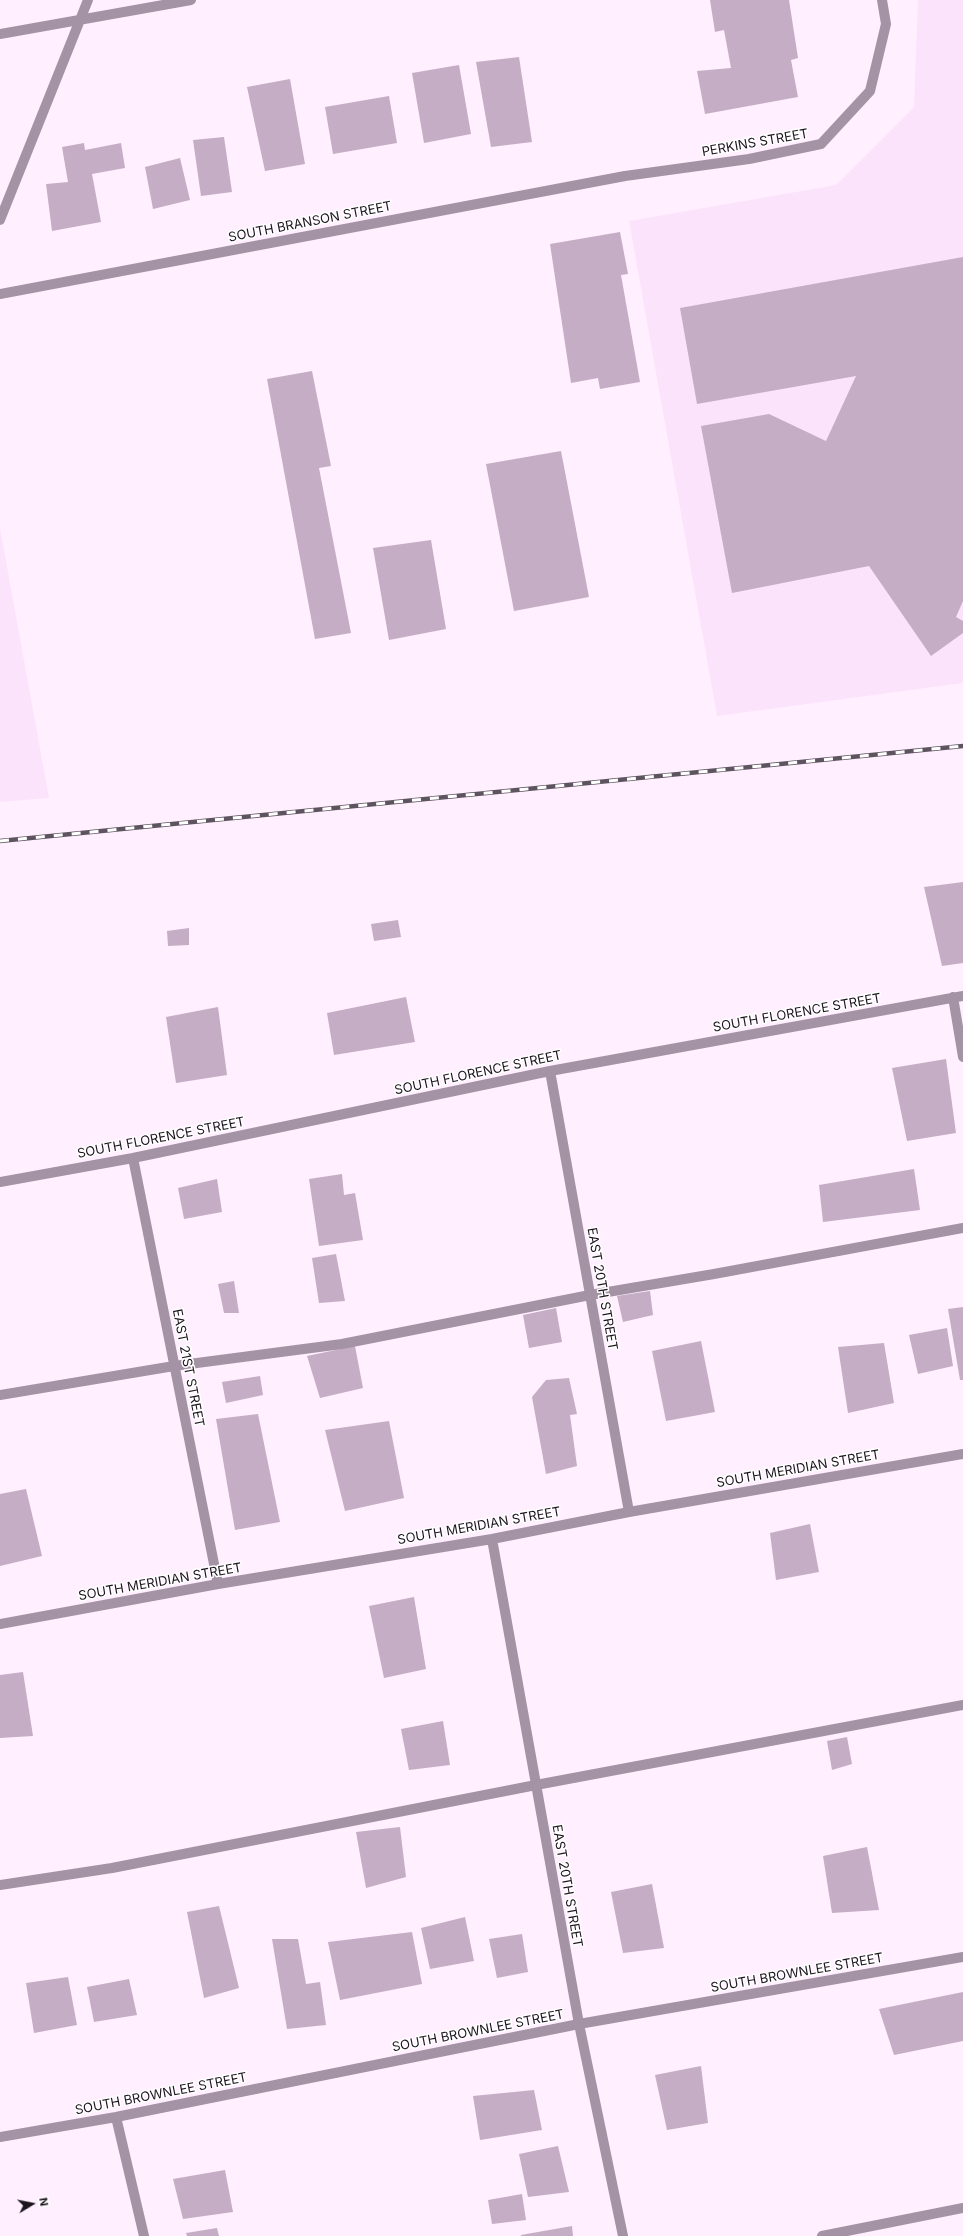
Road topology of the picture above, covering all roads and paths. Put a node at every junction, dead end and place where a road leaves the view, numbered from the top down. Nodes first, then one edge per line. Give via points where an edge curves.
1 (88, 0) edge
2 (191, 0) edge
3 (882, 0) edge
4 (80, 19) junction
5 (0, 34) edge
6 (625, 176) joint
7 (0, 220) edge
8 (0, 294) edge
9 (958, 996) edge
10 (963, 1057) edge
11 (550, 1071) junction
12 (133, 1158) junction
13 (0, 1182) edge
14 (963, 1228) edge
15 (590, 1295) junction
16 (174, 1366) junction
17 (0, 1395) edge
18 (963, 1454) edge
19 (629, 1512) junction
20 (492, 1539) junction
21 (218, 1584) junction
22 (0, 1624) edge
23 (963, 1705) edge
24 (536, 1785) junction
25 (0, 1885) edge
26 (963, 1957) edge
27 (579, 2024) junction
28 (116, 2117) junction
29 (0, 2137) edge
30 (963, 2208) edge
31 (144, 2236) edge
32 (623, 2236) edge
33 (822, 2236) edge

1 - 4 street
2 - 4 street
3 - 6 street, PERKINS STREET via 886,24 870,91 821,144 749,159
4 - 5 street
4 - 7 street
6 - 8 street, SOUTH BRANSON STREET
9 - 10 street
9 - 11 street, SOUTH FLORENCE STREET
11 - 12 street, SOUTH FLORENCE STREET
11 - 15 street, EAST 20TH STREET
12 - 13 street, SOUTH FLORENCE STREET
12 - 16 street, EAST 21ST STREET
14 - 15 street
15 - 16 street via 342,1344
15 - 19 street, EAST 20TH STREET
16 - 17 street
16 - 21 street, EAST 21ST STREET
18 - 19 street, SOUTH MERIDIAN STREET
19 - 20 street, SOUTH MERIDIAN STREET
20 - 21 street, SOUTH MERIDIAN STREET
20 - 24 street, EAST 20TH STREET
21 - 22 street, SOUTH MERIDIAN STREET
23 - 24 street
24 - 25 street via 112,1868
24 - 27 street, EAST 20TH STREET
26 - 27 street, SOUTH BROWNLEE STREET
27 - 28 street, SOUTH BROWNLEE STREET
27 - 32 street, EAST 20TH STREET
28 - 29 street, SOUTH BROWNLEE STREET
28 - 31 street
30 - 33 street

